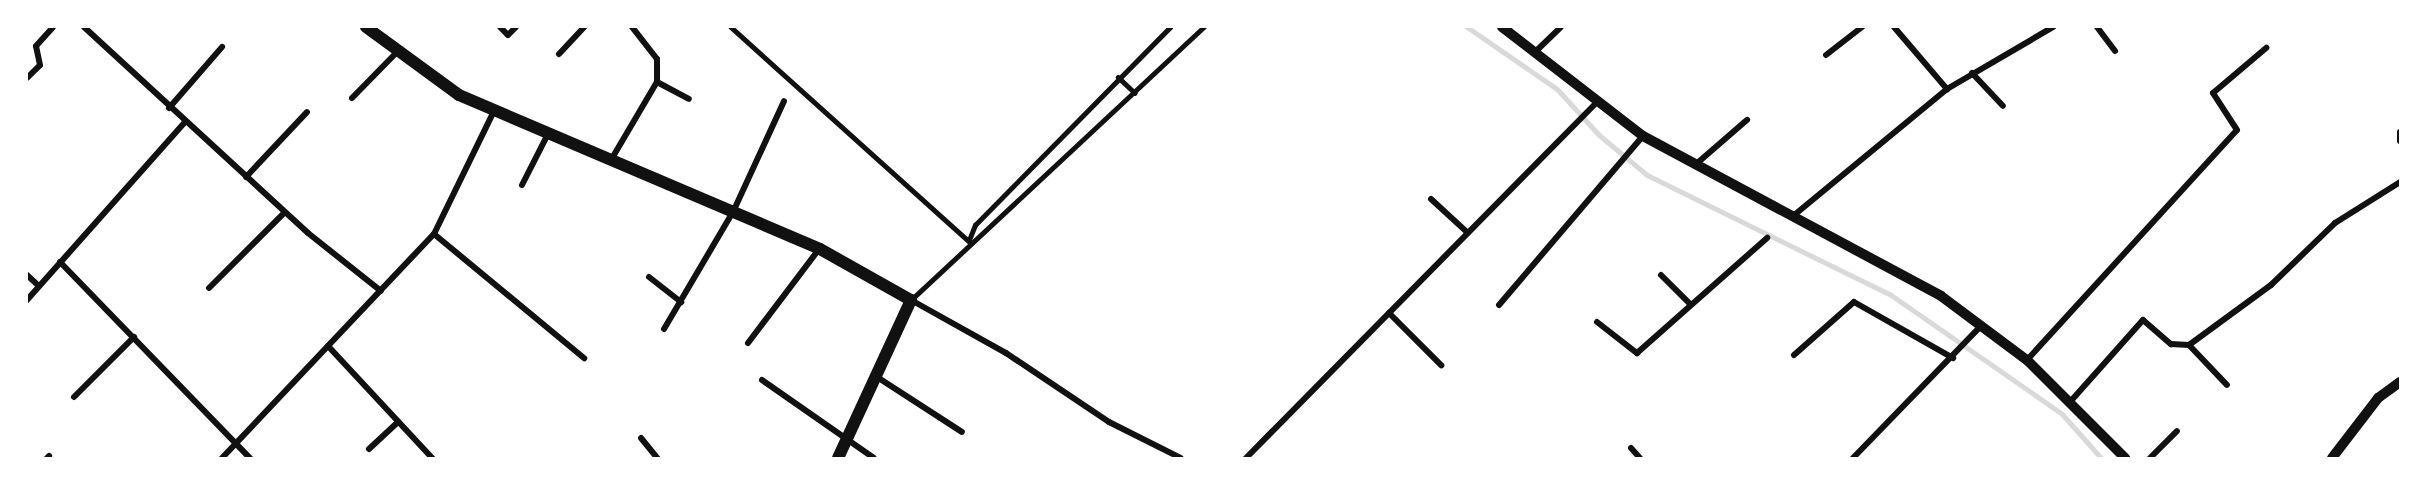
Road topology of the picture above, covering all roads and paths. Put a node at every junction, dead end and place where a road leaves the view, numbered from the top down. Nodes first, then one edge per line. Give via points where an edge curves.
1 (53, 27) edge
2 (84, 27) edge
3 (366, 27) edge
4 (500, 27) edge
5 (516, 27) edge
6 (584, 27) edge
7 (632, 27) edge
8 (731, 27) edge
9 (1170, 27) edge
10 (1204, 27) edge
11 (1502, 27) edge
12 (1561, 27) edge
13 (1862, 27) edge
14 (1894, 27) edge
15 (2036, 27) edge
16 (2054, 27) edge
17 (2097, 27) edge
18 (2042, 34) junction
19 (222, 47) dead end
20 (2266, 48) dead end
21 (2115, 51) dead end
22 (396, 52) junction
23 (1534, 53) junction
24 (559, 54) dead end
25 (1826, 55) dead end
26 (1972, 73) junction
27 (1118, 76) junction
28 (27, 78) edge
29 (657, 82) junction
30 (1947, 89) junction
31 (1135, 93) junction
32 (352, 98) dead end
33 (689, 99) dead end
34 (784, 101) dead end
35 (1597, 102) junction
36 (2003, 106) dead end
37 (169, 108) junction
38 (494, 111) junction
39 (307, 112) dead end
40 (1747, 120) dead end
41 (185, 122) junction
42 (2400, 132) edge
43 (548, 134) junction
44 (1643, 136) junction
45 (2400, 141) edge
46 (610, 160) junction
47 (1694, 165) junction
48 (246, 177) junction
49 (2400, 182) edge
50 (522, 185) dead end
51 (1431, 199) dead end
52 (285, 212) junction
53 (733, 212) junction
54 (1791, 218) junction
55 (1468, 233) junction
56 (434, 234) junction
57 (1767, 238) dead end
58 (969, 242) junction
59 (820, 249) junction
60 (60, 262) junction
61 (27, 275) edge
62 (1661, 275) dead end
63 (649, 277) dead end
64 (39, 286) junction
65 (209, 288) dead end
66 (381, 291) junction
67 (27, 300) edge
68 (911, 300) junction
69 (681, 302) junction
70 (1690, 304) junction
71 (1499, 305) dead end
72 (1389, 313) junction
73 (1597, 322) dead end
74 (1982, 325) junction
75 (664, 329) dead end
76 (134, 337) junction
77 (748, 343) dead end
78 (2189, 345) junction
79 (328, 346) junction
80 (1794, 355) dead end
81 (584, 358) dead end
82 (1953, 358) junction
83 (2027, 360) junction
84 (1442, 365) dead end
85 (877, 377) junction
86 (762, 380) dead end
87 (2400, 382) edge
88 (2227, 385) dead end
89 (74, 398) dead end
90 (2070, 402) junction
91 (398, 422) junction
92 (2177, 431) dead end
93 (962, 432) dead end
94 (641, 438) dead end
95 (237, 442) junction
96 (846, 442) junction
97 (1631, 448) dead end
98 (369, 449) dead end
99 (1167, 451) junction
100 (222, 458) edge
101 (250, 458) edge
102 (432, 458) edge
103 (657, 458) edge
104 (838, 458) edge
105 (874, 458) edge
106 (1162, 458) edge
107 (1181, 458) edge
108 (1246, 458) edge
109 (1640, 458) edge
110 (1853, 458) edge
111 (2125, 458) edge
112 (2150, 458) edge
113 (2332, 458) edge

1 - 28 street via 36,46 40,65
2 - 37 street
3 - 22 main road
4 - 5 street via 508,35
6 - 24 street
7 - 29 street via 657,59
8 - 58 lane
9 - 27 lane
10 - 31 lane
11 - 23 street
12 - 23 street
13 - 25 street
14 - 30 street
15 - 18 street
16 - 18 street
17 - 21 street
18 - 26 street
19 - 37 street
20 - 83 street via 2213,93 2237,130
22 - 32 street
22 - 38 main road via 446,88
23 - 35 street
26 - 30 street
26 - 36 street
27 - 31 lane
27 - 58 lane via 975,225
29 - 33 street
29 - 46 street
30 - 54 street
31 - 58 lane via 984,234
34 - 53 street
35 - 44 street
35 - 55 street
37 - 41 street
38 - 43 main road
38 - 56 street
39 - 48 street
40 - 47 street
41 - 48 street
41 - 60 street
42 - 45 street
43 - 46 main road
43 - 50 street
44 - 47 street
44 - 71 street
46 - 53 main road
47 - 54 street
48 - 52 street
49 - 78 street via 2335,223 2271,285
51 - 55 street
52 - 65 street
52 - 66 street
53 - 59 main road
53 - 69 street
54 - 74 street via 1941,296
55 - 72 street
56 - 66 street
56 - 81 street
57 - 70 street
58 - 68 lane
59 - 68 main road
59 - 77 street
60 - 64 street
60 - 76 street
61 - 64 street
62 - 70 street
63 - 69 street
64 - 67 street
66 - 79 street
68 - 85 main road
68 - 99 street via 1006,353 1109,422
69 - 75 street
70 - 73 street via 1637,353
72 - 84 street
72 - 108 street
74 - 82 street
74 - 83 street
76 - 89 street
76 - 95 street
78 - 88 street
78 - 90 street via 2171,344 2143,320
79 - 91 street
79 - 95 street
80 - 82 street via 1854,302
82 - 110 street
83 - 90 street
85 - 93 street
85 - 96 main road
86 - 96 street
87 - 113 street via 2378,398
90 - 111 street
91 - 98 street
91 - 102 street
92 - 112 street
94 - 103 street
95 - 100 street
95 - 101 street
96 - 104 main road
96 - 105 street
97 - 109 street
99 - 106 street
99 - 107 street

